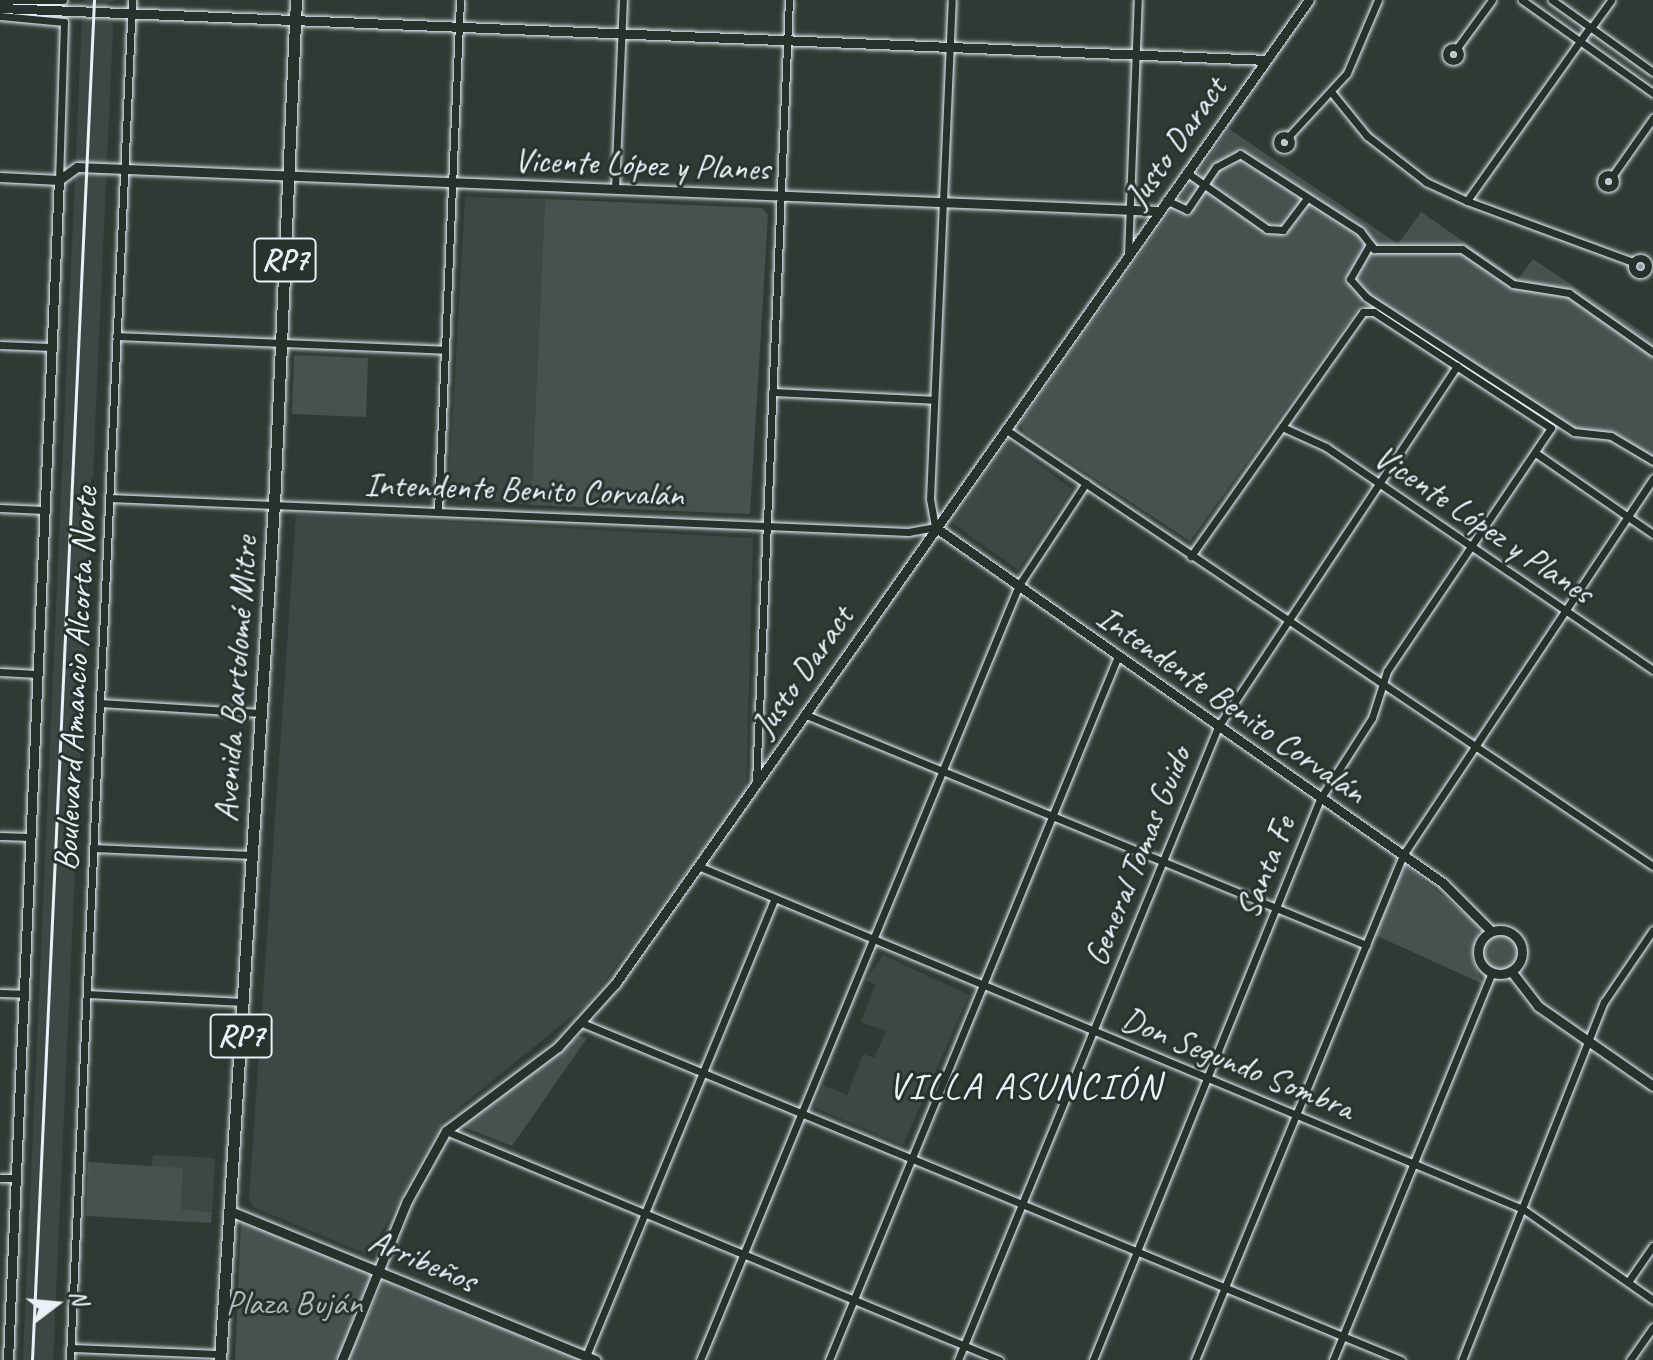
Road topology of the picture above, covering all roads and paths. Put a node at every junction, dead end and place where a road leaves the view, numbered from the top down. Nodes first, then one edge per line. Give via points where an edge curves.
1 (0, 0) edge
2 (296, 0) edge
3 (460, 0) edge
4 (623, 0) edge
5 (789, 0) edge
6 (952, 0) edge
7 (1138, 0) edge
8 (1302, 0) edge
9 (1309, 0) edge
10 (1378, 0) edge
11 (1492, 0) edge
12 (1522, 0) edge
13 (1552, 0) edge
14 (1611, 0) edge
15 (65, 4) edge
16 (131, 4) edge
17 (0, 8) edge
18 (1301, 11) junction
19 (0, 16) edge
20 (295, 16) junction
21 (459, 24) junction
22 (1591, 27) junction
23 (622, 31) junction
24 (787, 38) junction
25 (1576, 45) junction
26 (950, 46) junction
27 (1457, 48) dead end
28 (1136, 54) junction
29 (1265, 60) junction
30 (1653, 72) edge
31 (1332, 93) junction
32 (1653, 93) edge
33 (1653, 118) edge
34 (1288, 137) dead end
35 (60, 153) junction
36 (77, 167) junction
37 (124, 170) junction
38 (1186, 172) junction
39 (1613, 175) dead end
40 (0, 177) edge
41 (288, 178) junction
42 (59, 180) junction
43 (452, 184) junction
44 (1206, 187) junction
45 (615, 189) junction
46 (780, 196) junction
47 (1307, 198) junction
48 (1166, 200) junction
49 (1467, 201) junction
50 (943, 203) junction
51 (1130, 210) junction
52 (1158, 211) junction
53 (1369, 246) junction
54 (1128, 255) junction
55 (1650, 271) edge
56 (116, 336) junction
57 (282, 343) junction
58 (0, 345) edge
59 (51, 347) junction
60 (445, 350) junction
61 (1653, 352) edge
62 (1457, 366) junction
63 (772, 392) junction
64 (934, 400) junction
65 (1282, 427) junction
66 (1005, 429) junction
67 (1537, 454) junction
68 (1653, 461) edge
69 (1653, 479) edge
70 (1086, 483) junction
71 (1379, 484) junction
72 (109, 498) junction
73 (274, 505) junction
74 (0, 508) edge
75 (44, 510) junction
76 (438, 512) junction
77 (1627, 516) junction
78 (767, 526) junction
79 (935, 527) junction
80 (1653, 534) edge
81 (1472, 547) junction
82 (1191, 556) junction
83 (1019, 585) junction
84 (1564, 609) junction
85 (1290, 620) junction
86 (1118, 656) junction
87 (1653, 670) edge
88 (0, 672) edge
89 (37, 674) junction
90 (1383, 682) junction
91 (100, 703) junction
92 (261, 713) junction
93 (804, 714) junction
94 (1218, 727) junction
95 (1476, 744) junction
96 (943, 771) junction
97 (756, 783) junction
98 (1320, 799) junction
99 (1053, 816) junction
100 (0, 836) edge
101 (30, 837) junction
102 (93, 848) junction
103 (252, 855) junction
104 (1403, 855) junction
105 (1163, 862) junction
106 (698, 866) junction
107 (1653, 866) edge
108 (774, 899) junction
109 (1277, 909) junction
110 (1653, 930) edge
111 (1491, 931) junction
112 (873, 940) junction
113 (1644, 942) junction
114 (1366, 945) junction
115 (1653, 948) edge
116 (1511, 971) junction
117 (1492, 973) junction
118 (983, 986) junction
119 (0, 993) edge
120 (24, 994) junction
121 (87, 994) junction
122 (243, 1002) junction
123 (582, 1023) junction
124 (1093, 1032) junction
125 (1588, 1042) junction
126 (703, 1072) junction
127 (1208, 1078) junction
128 (1653, 1086) edge
129 (802, 1113) junction
130 (1296, 1115) junction
131 (446, 1131) junction
132 (912, 1159) junction
133 (1413, 1165) junction
134 (0, 1178) edge
135 (16, 1178) junction
136 (1022, 1205) junction
137 (1523, 1209) junction
138 (230, 1211) junction
139 (645, 1213) junction
140 (1653, 1246) edge
141 (1137, 1252) junction
142 (744, 1254) junction
143 (379, 1269) junction
144 (1628, 1282) junction
145 (1225, 1288) junction
146 (854, 1300) junction
147 (1653, 1300) edge
148 (5, 1318) edge
149 (1653, 1327) edge
150 (1343, 1336) junction
151 (964, 1346) junction
152 (70, 1348) junction
153 (220, 1357) edge
154 (591, 1358) edge
155 (8, 1360) edge
156 (70, 1360) edge
157 (342, 1360) edge
158 (700, 1360) edge
159 (829, 1360) edge
160 (958, 1360) edge
161 (999, 1360) edge
162 (1093, 1360) edge
163 (1195, 1360) edge
164 (1333, 1360) edge
165 (1401, 1360) edge
166 (1462, 1360) edge
167 (1630, 1360) edge

1 - 15 street
2 - 20 main road, Avenida Bartolomé Mitre / RP7
3 - 21 street
4 - 23 street
5 - 24 street
6 - 26 street
7 - 28 street
8 - 18 street
9 - 18 street, Justo Daract
10 - 31 street via 1362,46
11 - 27 street
12 - 25 street
13 - 22 street
14 - 22 street
15 - 16 street
15 - 17 street
16 - 20 street
16 - 37 street, Boulevard Amancio Alcorta Norte
18 - 29 street, Justo Daract
19 - 35 street via 60,19 66,27
20 - 21 street
20 - 41 main road, Avenida Bartolomé Mitre / RP7
21 - 23 street
21 - 43 street
22 - 25 street
22 - 30 street
23 - 24 street
23 - 45 street
24 - 26 street
24 - 46 street
25 - 32 street
25 - 49 street
26 - 28 street
26 - 50 street
28 - 29 street
28 - 51 street
29 - 38 street, Justo Daract
31 - 34 street
31 - 49 street via 1367,136 1426,182
33 - 39 street
35 - 36 street
35 - 42 street
36 - 37 street, Vicente López y Planes
36 - 42 street
37 - 41 street, Vicente López y Planes
37 - 56 street, Boulevard Amancio Alcorta Norte
38 - 44 street
38 - 48 street, Justo Daract
40 - 42 street
41 - 43 street, Vicente López y Planes
41 - 57 main road, Avenida Bartolomé Mitre / RP7
42 - 59 street
43 - 45 street, Vicente López y Planes
43 - 60 street
44 - 47 street via 1276,231
44 - 47 street via 1216,167 1240,154
44 - 48 street via 1187,210
45 - 46 street, Vicente López y Planes
46 - 50 street, Vicente López y Planes
46 - 63 street
47 - 53 street via 1360,231
48 - 52 street, Justo Daract
49 - 55 street via 1633,262 1636,273
50 - 51 street, Vicente López y Planes
50 - 64 street
51 - 52 street, Vicente López y Planes
51 - 54 street
52 - 54 street, Justo Daract
53 - 61 street via 1387,254 1440,245 1462,249 1513,284 1569,293
53 - 68 street via 1351,272 1366,297 1574,432 1611,436
54 - 66 street, Justo Daract
56 - 57 street
56 - 72 street, Boulevard Amancio Alcorta Norte
57 - 60 street
57 - 73 main road, Avenida Bartolomé Mitre / RP7
58 - 59 street
59 - 75 street
60 - 76 street
62 - 65 street via 1374,312 1363,312
62 - 67 street, Santa Fe via 1551,428
62 - 71 street, General Tomas Guido
63 - 64 street
63 - 78 street
64 - 79 street
65 - 71 street, Vicente López y Planes
65 - 82 street
66 - 70 street
66 - 79 street, Justo Daract
67 - 77 street
67 - 81 street, Santa Fe
69 - 77 street
70 - 82 street
70 - 83 street
71 - 81 street, Vicente López y Planes
71 - 85 street, General Tomas Guido
72 - 73 street, Intendente Benito Corvalán
72 - 91 street, Boulevard Amancio Alcorta Norte
73 - 76 street, Intendente Benito Corvalán
73 - 92 main road, Avenida Bartolomé Mitre / RP7
74 - 75 street
75 - 89 street
76 - 78 street, Intendente Benito Corvalán
77 - 80 street
77 - 84 street
78 - 79 street, Intendente Benito Corvalán
78 - 97 street
79 - 83 street, Intendente Benito Corvalán
79 - 93 street, Justo Daract
81 - 84 street, Vicente López y Planes
81 - 90 street, Santa Fe
82 - 85 street
83 - 86 street, Intendente Benito Corvalán
83 - 96 street
84 - 87 street, Vicente López y Planes
84 - 95 street
85 - 90 street
85 - 94 street, General Tomas Guido
86 - 94 street, Intendente Benito Corvalán
86 - 99 street
88 - 89 street
89 - 101 street
90 - 95 street
90 - 98 street, Santa Fe via 1372,718
91 - 92 street
91 - 102 street, Boulevard Amancio Alcorta Norte
92 - 103 main road, Avenida Bartolomé Mitre / RP7
93 - 96 street
93 - 97 street, Justo Daract
94 - 98 street, Intendente Benito Corvalán
94 - 105 street, General Tomas Guido
95 - 104 street
95 - 107 street
96 - 99 street
96 - 112 street
97 - 106 street, Justo Daract
98 - 104 street, Intendente Benito Corvalán
98 - 109 street, Santa Fe
99 - 105 street
99 - 118 street
100 - 101 street
101 - 120 street
102 - 103 street
102 - 121 street, Boulevard Amancio Alcorta Norte
103 - 122 main road, Avenida Bartolomé Mitre / RP7
104 - 111 street, Intendente Benito Corvalán
104 - 114 street
105 - 109 street
105 - 124 street, General Tomas Guido
106 - 108 street, Don Segundo Sombra
106 - 123 street, Justo Daract
108 - 112 street, Don Segundo Sombra
108 - 126 street
109 - 114 street
109 - 127 street, Santa Fe
110 - 113 street
111 - 116 street via 1518,939 1522,954
111 - 117 street via 1477,949
112 - 118 street, Don Segundo Sombra
112 - 129 street
113 - 115 street
113 - 125 street via 1612,988
114 - 130 street
116 - 117 street
116 - 125 street via 1525,996
117 - 133 street
118 - 124 street, Don Segundo Sombra
118 - 132 street
119 - 120 street
120 - 135 street
121 - 122 street
121 - 152 street, Boulevard Amancio Alcorta Norte
122 - 138 main road, Avenida Bartolomé Mitre / RP7
123 - 126 street
123 - 131 street, Justo Daract
124 - 127 street, Don Segundo Sombra
124 - 136 street, General Tomas Guido
125 - 128 street
125 - 137 street
126 - 129 street
126 - 139 street
127 - 130 street, Don Segundo Sombra
127 - 141 street, Santa Fe
129 - 132 street
129 - 142 street
130 - 133 street, Don Segundo Sombra
130 - 145 street
131 - 139 street
131 - 143 street, Justo Daract
132 - 136 street
132 - 146 street
133 - 137 street, Don Segundo Sombra
133 - 150 street
134 - 135 street
135 - 148 street
136 - 141 street
136 - 151 street, General Tomas Guido
137 - 144 street, Don Segundo Sombra
137 - 166 street
138 - 143 street, Arribeños
138 - 153 main road, Avenida Bartolomé Mitre / RP7
139 - 142 street
139 - 154 street
140 - 144 street
141 - 145 street
141 - 162 street, Santa Fe
142 - 146 street
142 - 158 street
143 - 154 street, Arribeños
143 - 157 street, Justo Daract
144 - 147 street, Don Segundo Sombra
145 - 150 street
145 - 163 street
146 - 151 street
146 - 159 street
148 - 155 street
149 - 167 street
150 - 164 street
150 - 165 street
151 - 160 street, General Tomas Guido
151 - 161 street
152 - 153 street
152 - 156 street, Boulevard Amancio Alcorta Norte

